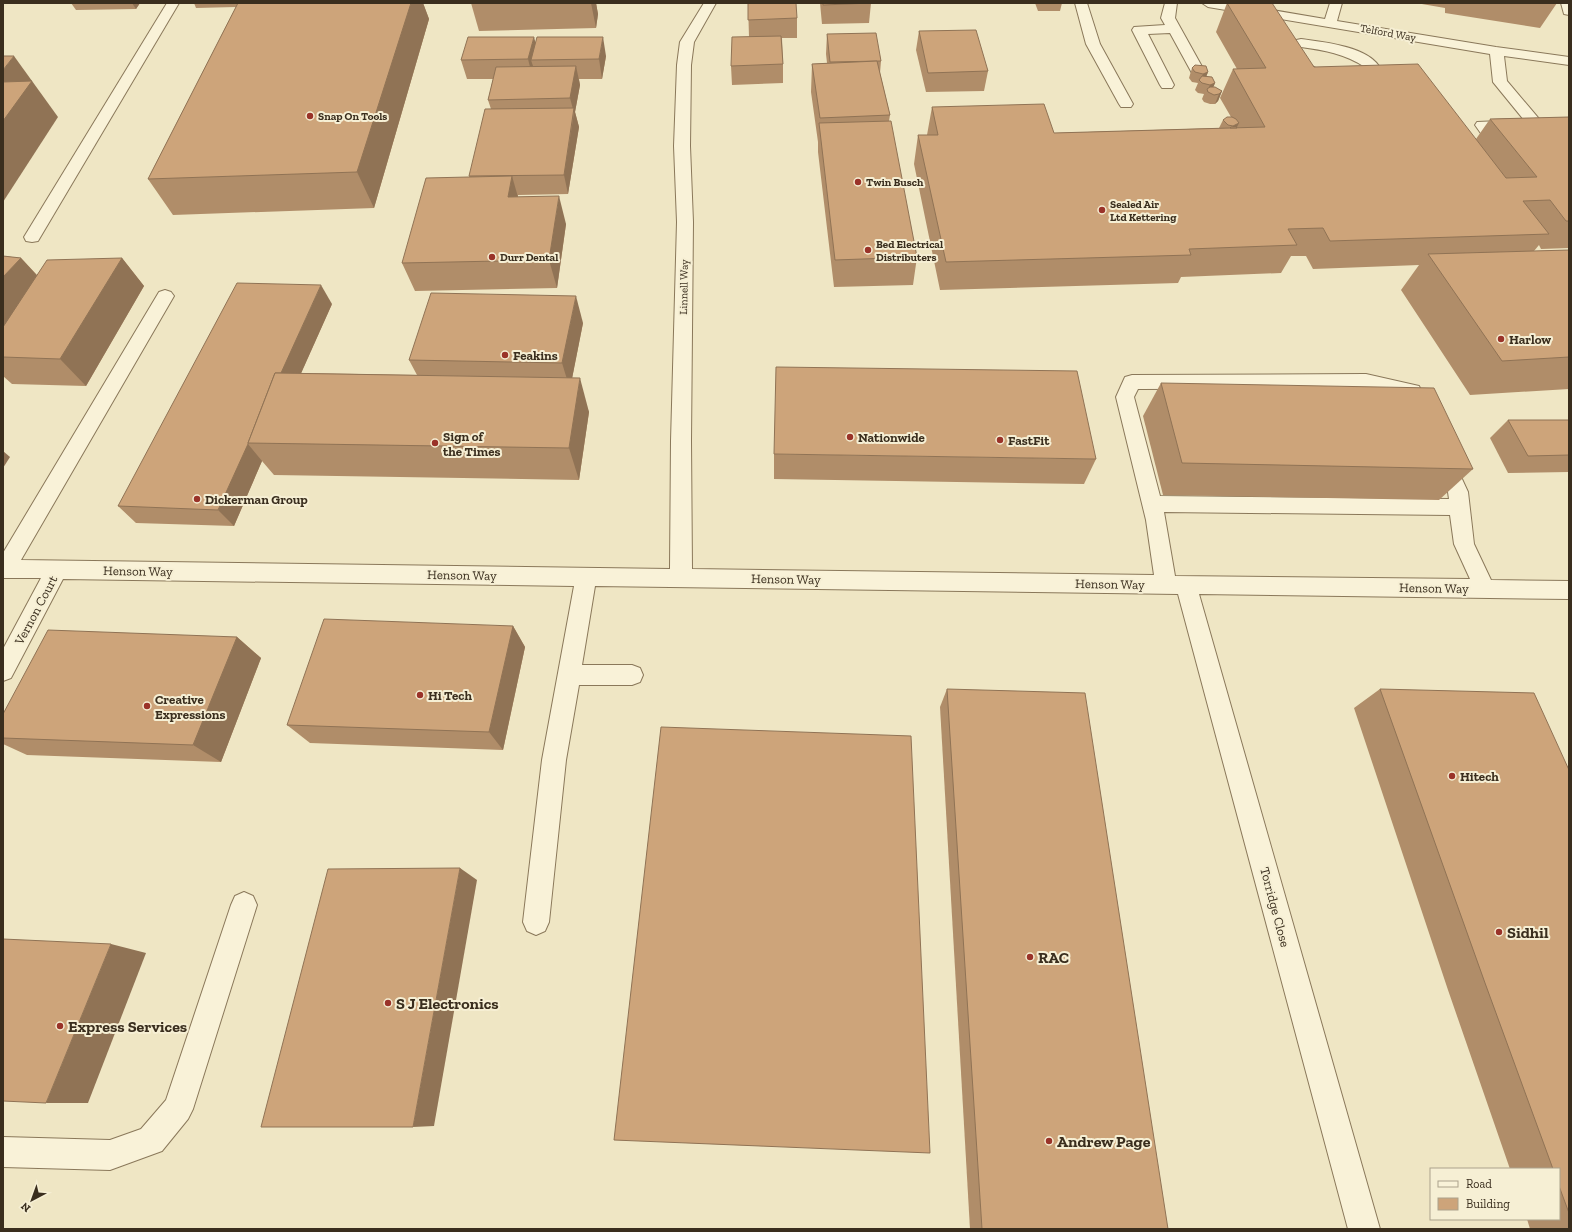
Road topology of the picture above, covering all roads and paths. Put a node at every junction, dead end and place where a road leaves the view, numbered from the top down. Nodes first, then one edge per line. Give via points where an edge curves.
1 (173, 3) edge
2 (710, 3) edge
3 (1081, 3) edge
4 (1171, 3) edge
5 (1208, 3) edge
6 (1336, 3) edge
7 (1567, 3) edge
8 (1569, 11) edge
9 (1302, 19) junction
10 (1330, 23) junction
11 (1174, 29) junction
12 (1301, 43) junction
13 (1496, 51) junction
14 (1569, 61) edge
15 (1198, 72) edge
16 (1167, 84) dead end
17 (1126, 104) dead end
18 (1569, 124) edge
19 (1536, 125) junction
20 (1492, 139) dead end
21 (32, 237) dead end
22 (165, 296) dead end
23 (1425, 420) edge
24 (1435, 442) edge
25 (1152, 504) junction
26 (1460, 507) junction
27 (4, 569) edge
28 (57, 570) junction
29 (586, 576) junction
30 (681, 577) junction
31 (1176, 585) junction
32 (1485, 588) junction
33 (1569, 590) edge
34 (3, 671) edge
35 (568, 675) junction
36 (632, 675) dead end
37 (244, 904) dead end
38 (536, 922) dead end
39 (3, 1152) edge
40 (1364, 1229) edge

1 - 21 street
2 - 30 street, Linnell Way via 687,42 684,65
3 - 17 street via 1093,44
4 - 11 street via 1168,18
5 - 9 street, Telford Way
6 - 10 street
7 - 8 street
9 - 10 street, Telford Way
9 - 12 street
10 - 13 street, Telford Way
11 - 15 street
11 - 16 street via 1139,30
12 - 12 street via 1345,50 1372,66 1371,72 1361,78 1325,77 1311,72 1290,58 1287,50 1292,45
13 - 14 street, Telford Way
13 - 19 street via 1500,82
18 - 19 street
19 - 20 street via 1482,125
22 - 27 street
23 - 25 street, Torridge Close via 1412,391 1366,381 1132,382 1125,397
24 - 26 street via 1458,492
25 - 26 street
25 - 31 street, Torridge Close
26 - 32 street via 1464,544
27 - 28 street, Henson Way
28 - 29 street, Henson Way
28 - 34 street, Vernon Court
29 - 30 street, Henson Way
29 - 35 street
30 - 31 street, Henson Way
31 - 32 street, Henson Way
31 - 40 street, Torridge Close
32 - 33 street, Henson Way
35 - 36 street
35 - 38 street via 554,760
37 - 39 street via 178,1109 151,1140 110,1155

